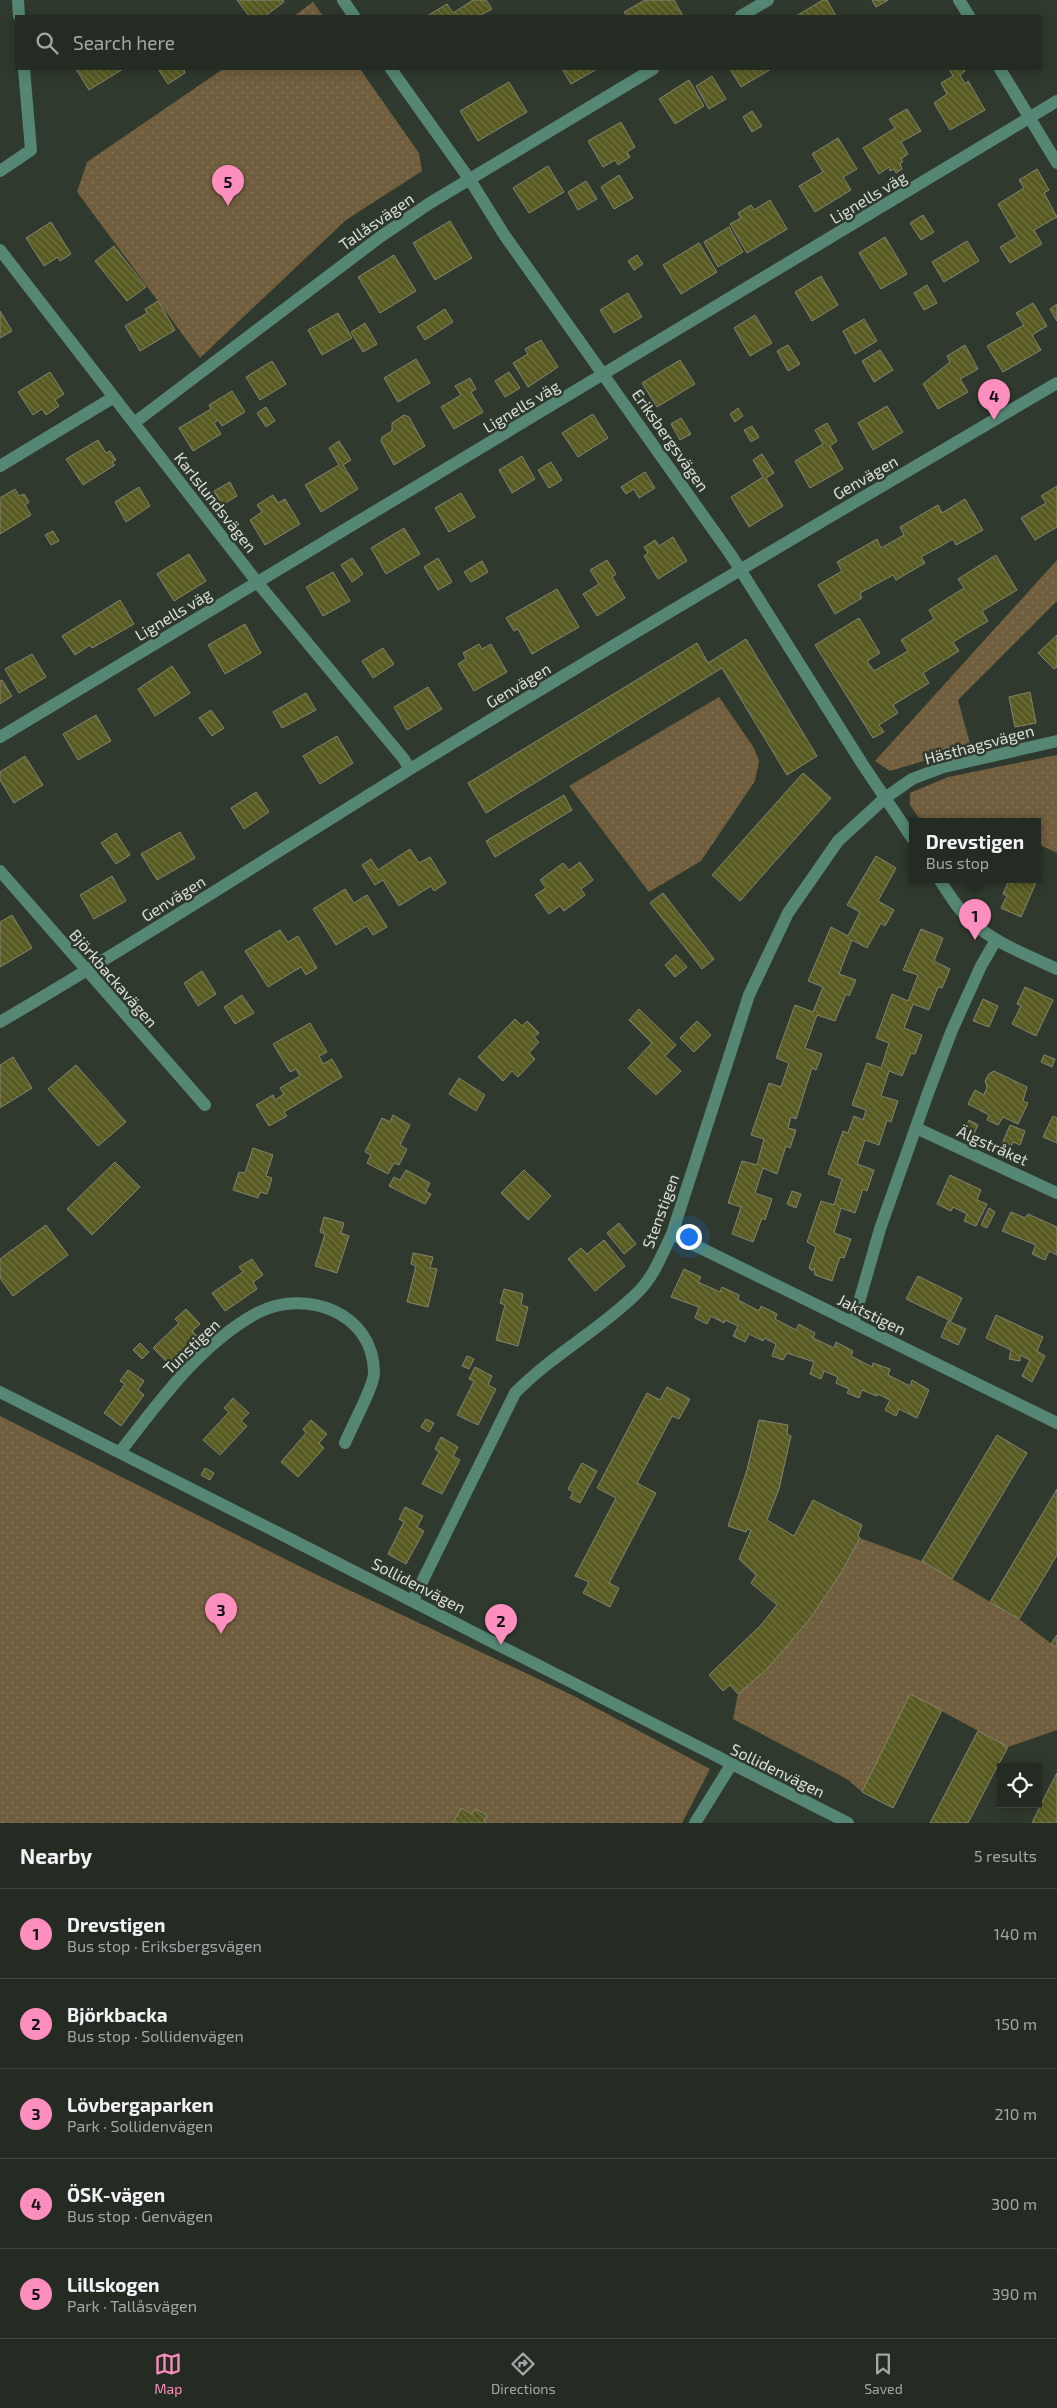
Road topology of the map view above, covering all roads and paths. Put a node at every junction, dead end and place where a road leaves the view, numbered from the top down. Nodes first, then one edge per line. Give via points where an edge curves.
1 (18, 0) edge
2 (342, 0) edge
3 (768, 0) edge
4 (959, 0) edge
5 (19, 15) edge
6 (353, 15) edge
7 (743, 15) edge
8 (968, 15) edge
9 (24, 70) edge
10 (393, 70) edge
11 (651, 70) edge
12 (1001, 70) edge
13 (1057, 101) edge
14 (1030, 118) junction
15 (1057, 163) edge
16 (0, 171) edge
17 (470, 180) junction
18 (0, 250) edge
19 (606, 375) junction
20 (1057, 383) edge
21 (114, 397) junction
22 (134, 423) junction
23 (0, 466) edge
24 (740, 568) junction
25 (257, 582) junction
26 (0, 737) edge
27 (1057, 741) edge
28 (410, 769) junction
29 (885, 798) junction
30 (909, 834) edge
31 (0, 871) edge
32 (942, 883) edge
33 (996, 940) junction
34 (1057, 968) edge
35 (86, 972) junction
36 (0, 1022) edge
37 (205, 1105) dead end
38 (916, 1128) junction
39 (1057, 1193) edge
40 (672, 1234) junction
41 (853, 1323) junction
42 (0, 1392) edge
43 (1057, 1423) edge
44 (345, 1443) dead end
45 (120, 1452) junction
46 (414, 1600) junction
47 (731, 1765) junction
48 (695, 1823) edge
49 (848, 1823) edge

1 - 5 street
2 - 6 street
3 - 7 street
4 - 8 street
9 - 16 street via 31,150
10 - 17 street, Eriksbergsvägen
11 - 17 street, Tallåsvägen
12 - 14 street
13 - 14 street, Lignells väg
14 - 15 street
14 - 19 street, Lignells väg
17 - 19 street, Eriksbergsvägen via 505,236
17 - 22 street, Tallåsvägen via 380,237
18 - 21 street, Karlslundsvägen
19 - 24 street, Eriksbergsvägen
19 - 25 street, Lignells väg
20 - 24 street, Genvägen
21 - 22 street, Karlslundsvägen
21 - 23 street
22 - 25 street, Karlslundsvägen
24 - 28 street, Genvägen
24 - 29 street, Eriksbergsvägen
25 - 26 street, Lignells väg
25 - 28 street, Karlslundsvägen
27 - 29 street, Hästhagsvägen via 944,768 912,779
28 - 35 street, Genvägen
29 - 30 street, Eriksbergsvägen
29 - 40 street, Stenstigen via 838,841 774,938 749,995
31 - 35 street, Björkbackavägen
32 - 33 street via 972,922
33 - 34 street
33 - 38 street via 980,966 952,1030
35 - 36 street, Genvägen
35 - 37 street, Björkbackavägen
38 - 39 street, Älgstråket
38 - 41 street via 880,1229
40 - 41 street, Jaktstigen
40 - 46 street, Stenstigen via 654,1271 638,1293 538,1370 515,1393
41 - 43 street, Jaktstigen
42 - 45 street, Sollidenvägen
44 - 45 street, Tunstigen via 374,1376 372,1356 366,1338 349,1320 330,1308 307,1302 276,1304 229,1331 164,1396
45 - 46 street, Sollidenvägen
46 - 47 street, Sollidenvägen
47 - 48 street
47 - 49 street, Sollidenvägen

